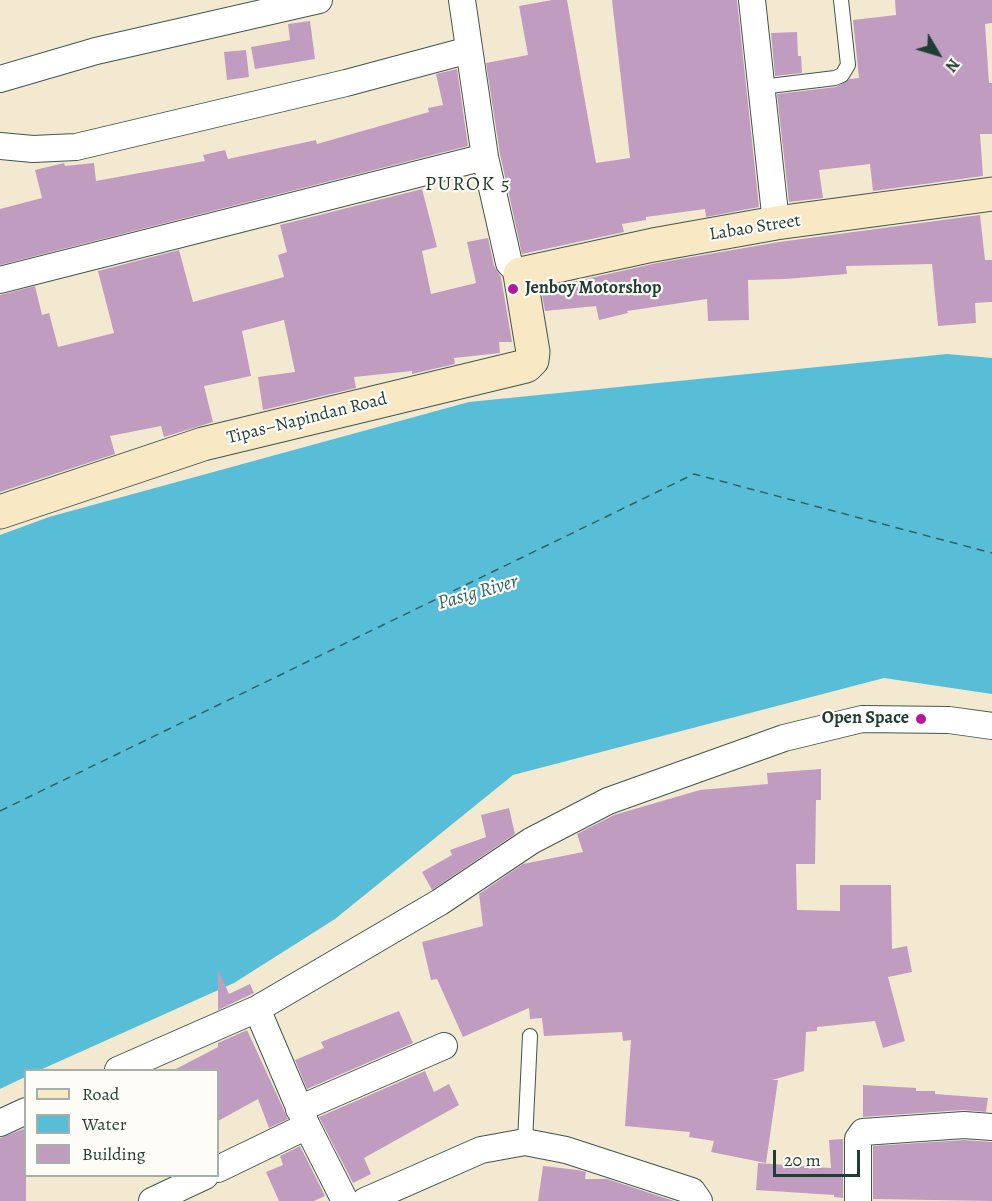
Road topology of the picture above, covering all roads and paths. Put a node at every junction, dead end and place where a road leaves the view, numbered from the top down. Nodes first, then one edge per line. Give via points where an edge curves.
1 (319, 0) edge
2 (462, 0) edge
3 (752, 0) edge
4 (841, 0) edge
5 (469, 50) junction
6 (0, 79) edge
7 (761, 87) junction
8 (0, 146) edge
9 (485, 157) junction
10 (992, 194) edge
11 (776, 223) junction
12 (520, 274) junction
13 (0, 280) edge
14 (0, 512) edge
15 (992, 726) edge
16 (257, 1009) junction
17 (530, 1036) dead end
18 (444, 1046) dead end
19 (122, 1069) edge
20 (24, 1113) edge
21 (303, 1118) junction
22 (0, 1123) edge
23 (992, 1127) edge
24 (525, 1142) junction
25 (219, 1168) edge
26 (203, 1177) edge
27 (152, 1201) edge
28 (345, 1201) edge
29 (365, 1201) edge
30 (699, 1201) edge
31 (858, 1201) edge

1 - 6 street via 96,51
2 - 5 street
3 - 7 street
4 - 7 lane via 848,65 842,75
5 - 8 street via 76,147
5 - 9 street
7 - 11 street
9 - 12 street via 509,263
9 - 13 street
10 - 11 main road, Labao Street
11 - 12 main road, Labao Street
12 - 14 main road, Tipas–Napindan Road via 534,352 526,366 203,444
15 - 16 street via 949,720 862,719 784,738 608,801 531,841 440,902
16 - 19 street
16 - 21 street
17 - 24 lane
18 - 21 street
20 - 22 street
21 - 25 street
21 - 28 street
23 - 31 street via 964,1125 863,1132 858,1139
24 - 29 street via 481,1150
24 - 30 street via 566,1150 692,1191
26 - 27 street

